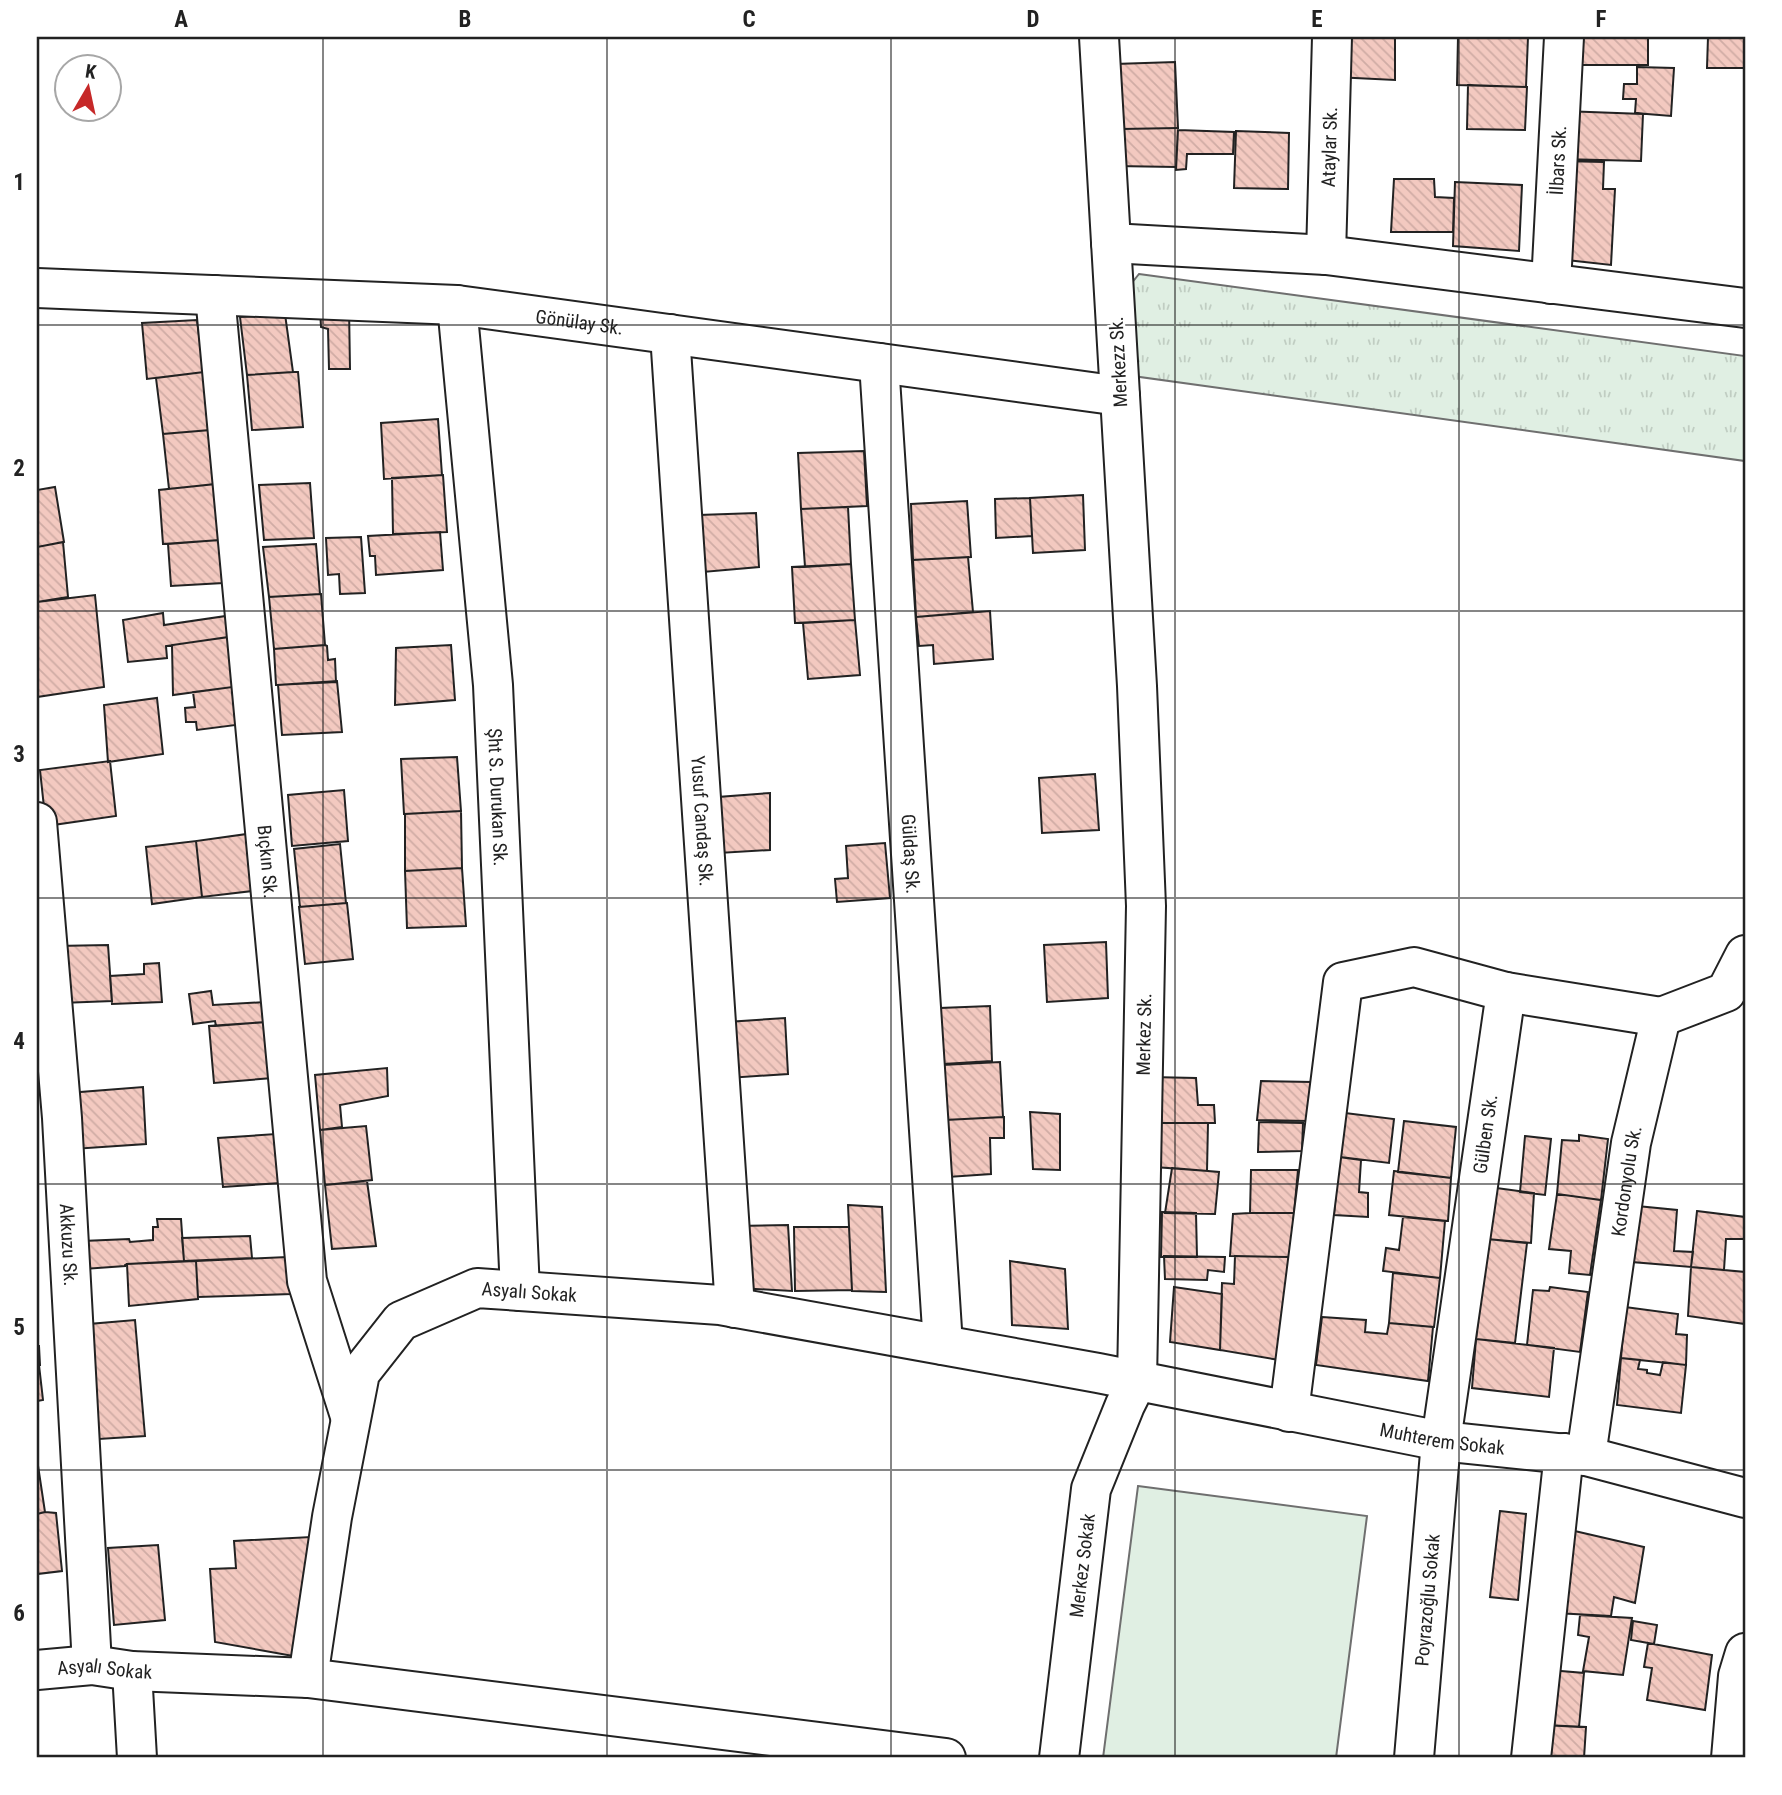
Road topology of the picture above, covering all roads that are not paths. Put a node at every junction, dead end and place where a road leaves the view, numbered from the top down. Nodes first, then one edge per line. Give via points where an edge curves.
1 (1100, 37) edge
2 (1332, 37) edge
3 (1564, 37) edge
4 (1111, 243) junction
5 (1326, 255) junction
6 (1551, 284) junction
7 (37, 288) edge
8 (215, 295) junction
9 (457, 305) junction
10 (1745, 308) edge
11 (670, 334) junction
12 (879, 363) junction
13 (1120, 396) junction
14 (1137, 686) joint
15 (37, 822) edge
16 (1745, 955) edge
17 (1506, 992) junction
18 (1661, 1017) junction
19 (520, 1291) junction
20 (735, 1308) junction
21 (943, 1345) junction
22 (1137, 1381) junction
23 (1289, 1412) junction
24 (351, 1420) junction
25 (1441, 1441) junction
26 (1575, 1454) junction
27 (1745, 1498) edge
28 (1745, 1653) edge
29 (92, 1665) junction
30 (37, 1670) edge
31 (132, 1671) junction
32 (308, 1678) junction
33 (137, 1758) edge
34 (946, 1758) edge
35 (1059, 1758) edge
36 (1414, 1758) edge
37 (1531, 1758) edge
38 (1731, 1758) edge

1 - 4 street, Merkezz Sk.
2 - 5 street, Ataylar Sk.
3 - 6 street, İlbars Sk.
4 - 5 street
4 - 13 street, Merkezz Sk.
5 - 6 street
6 - 10 street
7 - 8 street, Gönülay Sk.
8 - 9 street, Gönülay Sk.
8 - 24 street, Bıçkın Sk. via 307,1281
9 - 11 street, Gönülay Sk.
9 - 19 street, Şht S. Durukan Sk. via 493,685
11 - 12 street, Gönülay Sk.
11 - 20 street, Yusuf Candaş Sk.
12 - 13 street, Gönülay Sk.
12 - 21 street, Güldaş Sk.
13 - 14 street, Merkezz Sk.
14 - 22 street, Merkez Sk. via 1146,906
15 - 29 street, Akkuzu Sk. via 62,1118
16 - 18 street via 1726,992
17 - 18 street
17 - 23 street via 1414,967 1343,982
17 - 25 street, Gülben Sk.
18 - 26 street, Kordonyolu Sk. via 1631,1143
19 - 20 street, Asyalı Sokak
19 - 24 street, Asyalı Sokak via 477,1288 401,1321 360,1373
20 - 21 street, Asyalı Sokak
21 - 22 street, Asyalı Sokak
22 - 23 street, Muhterem Sokak
22 - 35 street, Merkez Sokak via 1091,1489
23 - 25 street, Muhterem Sokak
24 - 32 street, Asyalı Sokak
25 - 26 street, Muhterem Sokak
25 - 36 street, Poyrazoğlu Sokak
26 - 27 street, Muhterem Sokak
26 - 37 street, Kordonyolu Sk.
28 - 38 street via 1738,1676
29 - 30 street, Asyalı Sokak
29 - 31 street, Asyalı Sokak
31 - 32 street, Asyalı Sokak
31 - 33 street
32 - 34 street

